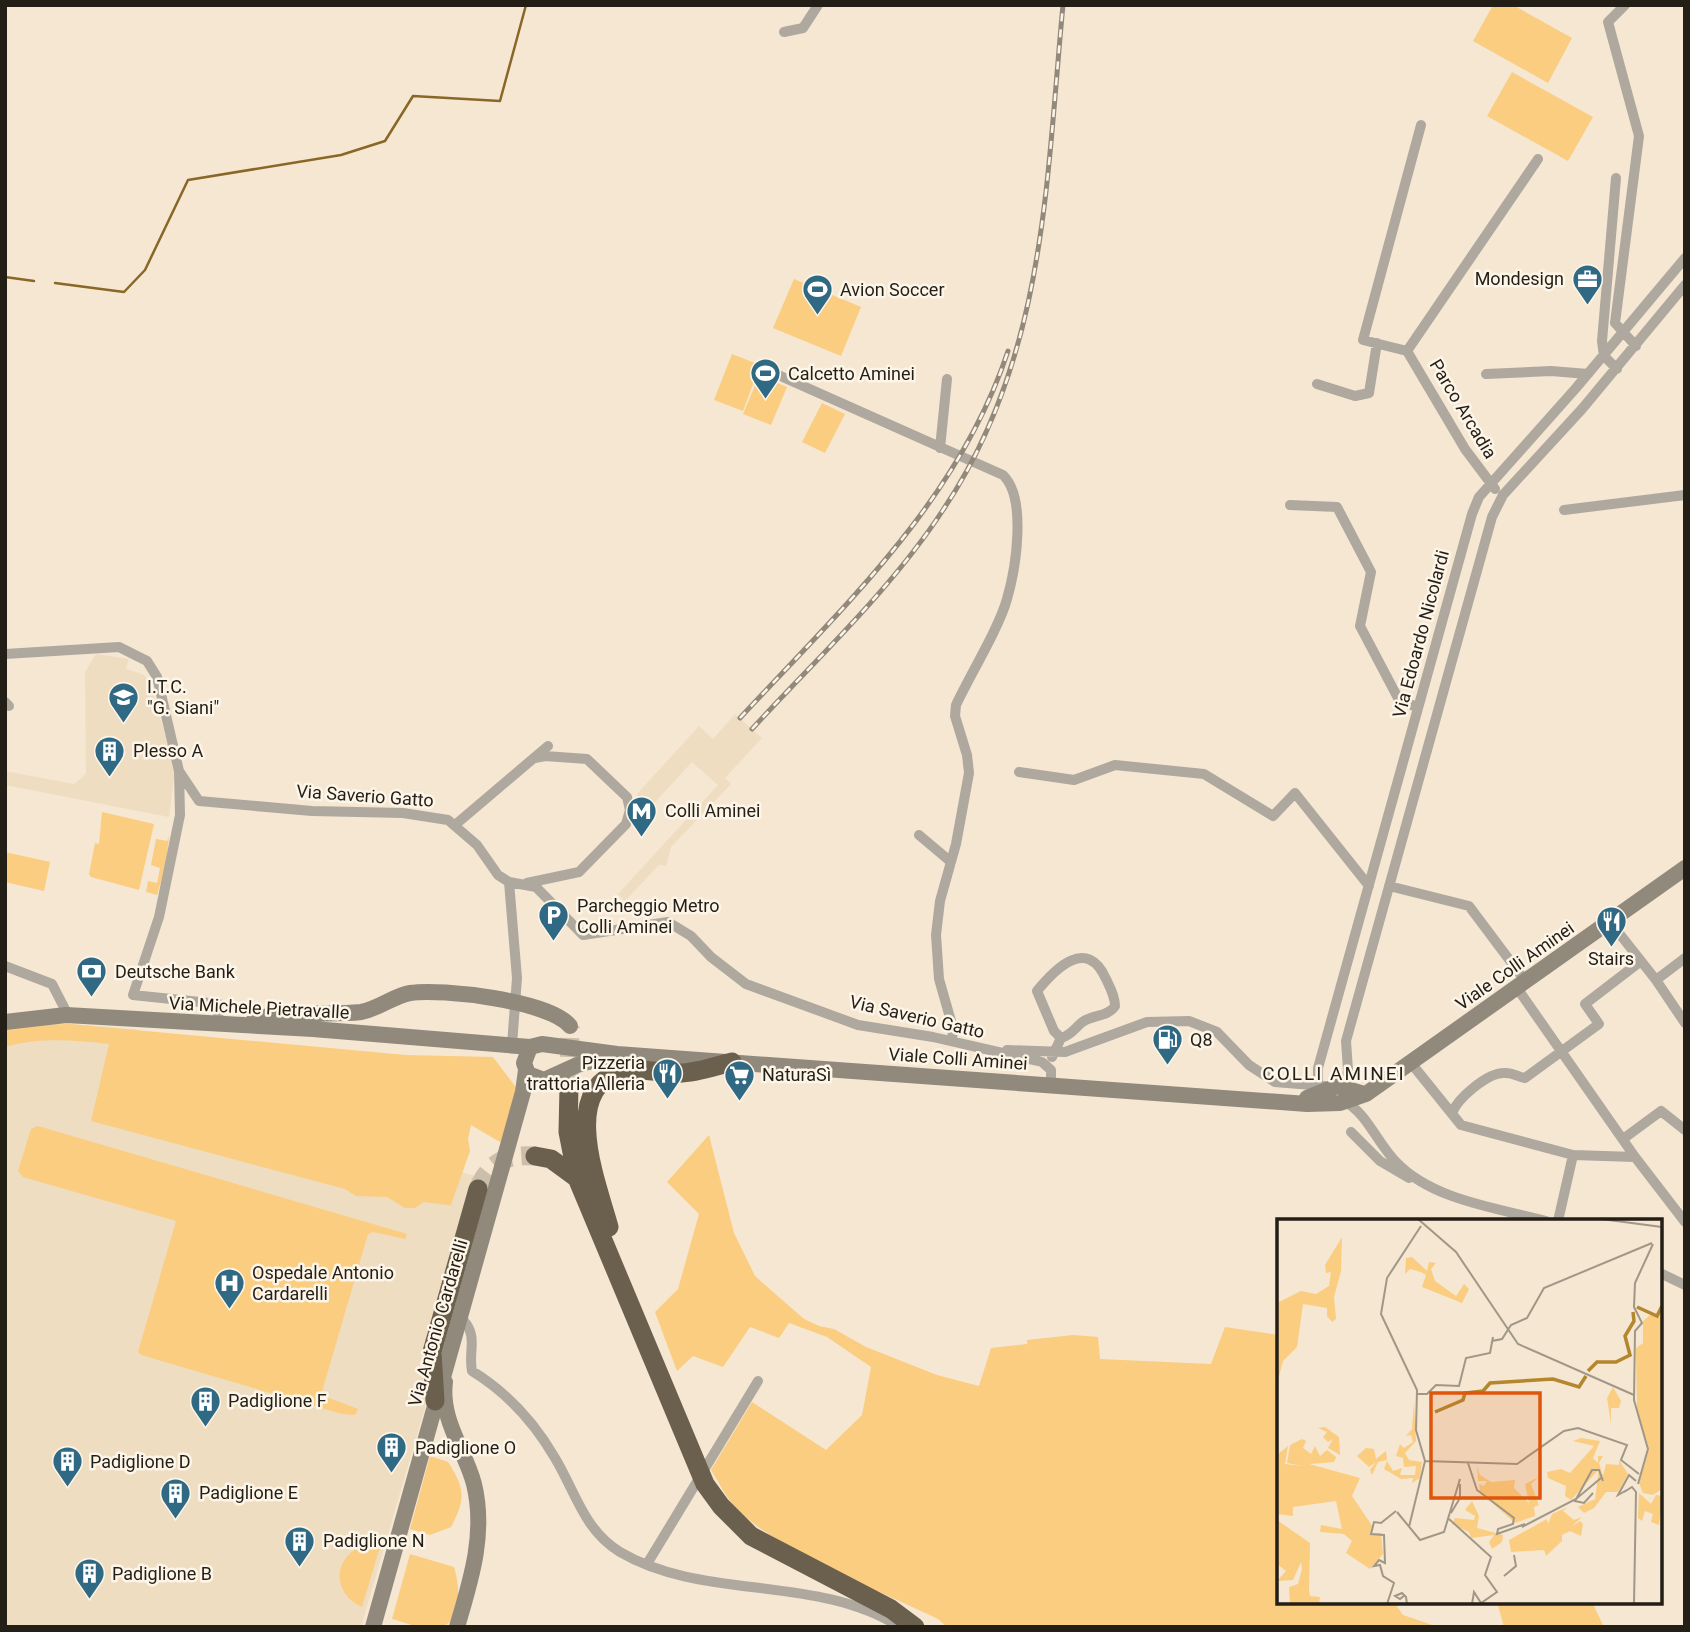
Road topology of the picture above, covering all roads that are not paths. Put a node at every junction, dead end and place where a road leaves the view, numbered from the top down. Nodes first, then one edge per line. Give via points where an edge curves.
1 (818, 5) edge
2 (1625, 5) edge
3 (785, 32) dead end
4 (1421, 125) dead end
5 (1538, 159) dead end
6 (1616, 178) dead end
7 (1685, 258) edge
8 (1685, 285) edge
9 (1622, 334) junction
10 (1377, 343) junction
11 (1636, 346) junction
12 (1407, 351) junction
13 (1604, 356) junction
14 (1617, 369) junction
15 (766, 370) dead end
16 (1486, 374) dead end
17 (1588, 374) junction
18 (947, 379) dead end
19 (1317, 384) dead end
20 (940, 448) junction
21 (1490, 485) junction
22 (1503, 495) junction
23 (1685, 495) edge
24 (1290, 505) dead end
25 (1564, 510) dead end
26 (5, 654) edge
27 (1419, 708) junction
28 (548, 746) dead end
29 (535, 758) junction
30 (179, 771) junction
31 (1019, 772) dead end
32 (455, 825) junction
33 (919, 835) dead end
34 (951, 862) junction
35 (1685, 868) edge
36 (509, 882) junction
37 (527, 883) junction
38 (1369, 886) junction
39 (1389, 886) junction
40 (1611, 923) junction
41 (1685, 958) edge
42 (1641, 961) junction
43 (5, 967) edge
44 (1656, 980) junction
45 (1522, 985) junction
46 (67, 1015) junction
47 (5, 1022) edge
48 (1685, 1023) edge
49 (218, 1024) junction
50 (246, 1026) junction
51 (570, 1026) dead end
52 (1060, 1040) junction
53 (952, 1041) junction
54 (512, 1045) junction
55 (530, 1047) junction
56 (553, 1048) junction
57 (1562, 1053) junction
58 (1000, 1054) junction
59 (617, 1055) junction
60 (732, 1062) junction
61 (1050, 1062) junction
62 (1411, 1063) junction
63 (547, 1078) junction
64 (1051, 1085) junction
65 (1332, 1093) junction
66 (1452, 1113) junction
67 (1685, 1130) edge
68 (1351, 1132) dead end
69 (1623, 1139) junction
70 (1573, 1154) junction
71 (535, 1156) tunnel mouth
72 (1635, 1157) junction
73 (577, 1178) junction
74 (1415, 1179) junction
75 (478, 1189) tunnel mouth
76 (1539, 1219) edge
77 (1558, 1219) edge
78 (1685, 1222) edge
79 (612, 1259) junction
80 (1662, 1274) edge
81 (1685, 1285) edge
82 (464, 1321) junction
83 (758, 1381) dead end
84 (435, 1401) junction
85 (647, 1564) junction
86 (373, 1627) edge
87 (457, 1627) edge
88 (900, 1627) edge
89 (915, 1627) edge

1 - 3 street via 803,28
2 - 9 street via 1608,22 1639,136 1615,323
4 - 10 street via 1363,340
5 - 12 street
6 - 13 street
7 - 9 street, Via Edoardo Nicolardi
8 - 11 street, Via Edoardo Nicolardi
9 - 11 street
9 - 13 street, Via Edoardo Nicolardi
10 - 12 street
10 - 19 street via 1368,393 1355,396
11 - 14 street, Via Edoardo Nicolardi
12 - 21 street, Parco Arcadia
13 - 14 street
13 - 17 street, Via Edoardo Nicolardi
14 - 22 street, Via Edoardo Nicolardi
15 - 20 street
16 - 17 street
17 - 21 street, Via Edoardo Nicolardi
18 - 20 street
20 - 34 street via 1003,475 1013,487 1018,507 1007,600 956,705 969,764
21 - 22 street, Parco Arcadia
21 - 27 street, Via Edoardo Nicolardi via 1472,514
22 - 39 street, Via Edoardo Nicolardi via 1492,517
23 - 25 street
24 - 27 street via 1337,506 1371,572 1360,626 1398,698
26 - 30 street via 119,647 147,661 157,677
27 - 38 street, Via Edoardo Nicolardi
28 - 29 street
29 - 32 street
29 - 37 street via 587,759 627,797 630,810 626,824 579,872
30 - 32 street, Via Saverio Gatto via 200,801 403,813
30 - 49 street via 178,835 159,917 133,995 219,1004
31 - 38 street via 1074,779 1115,765 1204,774 1273,816 1295,793
32 - 36 street, Via Saverio Gatto
33 - 34 street
34 - 53 street via 936,935 939,979 953,1028
35 - 40 main road, Viale Colli Aminei
36 - 37 street
36 - 54 street via 517,978
37 - 53 street, Via Saverio Gatto via 583,935 668,922 746,984 858,1025
38 - 65 street, Via Edoardo Nicolardi via 1318,1068
39 - 45 street via 1469,906
39 - 65 street, Via Edoardo Nicolardi via 1346,1041 1348,1070
40 - 42 street
40 - 45 main road, Viale Colli Aminei
41 - 44 street
42 - 44 street
42 - 57 street via 1585,1004 1599,1024
43 - 46 street via 52,984
44 - 48 street
45 - 57 street
45 - 62 main road, Viale Colli Aminei
46 - 47 main road, Via Michele Pietravalle
46 - 49 main road, Via Michele Pietravalle
49 - 50 main road, Via Michele Pietravalle
50 - 51 main road via 269,1016 360,1012 402,995 429,993 523,1005 555,1015
50 - 54 main road, Via Michele Pietravalle
52 - 52 street via 1082,1022 1115,1006 1101,968 1087,959 1064,963 1037,991
52 - 61 street
53 - 58 street, Via Saverio Gatto
54 - 55 main road, Via Michele Pietravalle
55 - 56 main road, Via Michele Pietravalle via 542,1044
55 - 63 main road via 524,1058
56 - 59 main road, Viale Colli Aminei
56 - 63 main road via 559,1058
57 - 66 street via 1525,1078 1512,1073 1494,1075 1458,1102
57 - 69 street
58 - 61 street, Via Saverio Gatto
58 - 65 street via 1007,1050 1065,1052 1147,1022 1189,1021 1217,1032 1270,1080
59 - 60 main road, Viale Colli Aminei
59 - 63 main road
60 - 64 main road, Viale Colli Aminei
60 - 79 highway via 682,1073 621,1072 595,1090 586,1125 611,1235
61 - 64 street
62 - 65 main road, Viale Colli Aminei via 1366,1094
62 - 66 street
63 - 73 highway via 568,1132
63 - 82 main road, Via Antonio Cardarelli
63 - 84 main road, Via Antonio Cardarelli via 523,1092
64 - 65 main road, Viale Colli Aminei via 1296,1101
65 - 74 street via 1355,1107 1395,1162
66 - 70 street via 1461,1125
67 - 69 street via 1661,1111
68 - 74 street via 1380,1161 1405,1178
69 - 72 street
70 - 72 street
70 - 77 street
71 - 73 highway via 551,1159
72 - 78 street
73 - 79 highway
74 - 76 street via 1458,1197
75 - 84 highway via 432,1352
79 - 89 highway via 691,1455 705,1484 738,1525 891,1609
80 - 81 street
82 - 85 street via 473,1337 472,1371 501,1389 538,1430 594,1531
82 - 87 main road, Via Antonio Cardarelli via 444,1389 451,1432 474,1486 478,1535
83 - 85 street
84 - 86 main road, Via Antonio Cardarelli
85 - 88 street via 695,1577 849,1602

